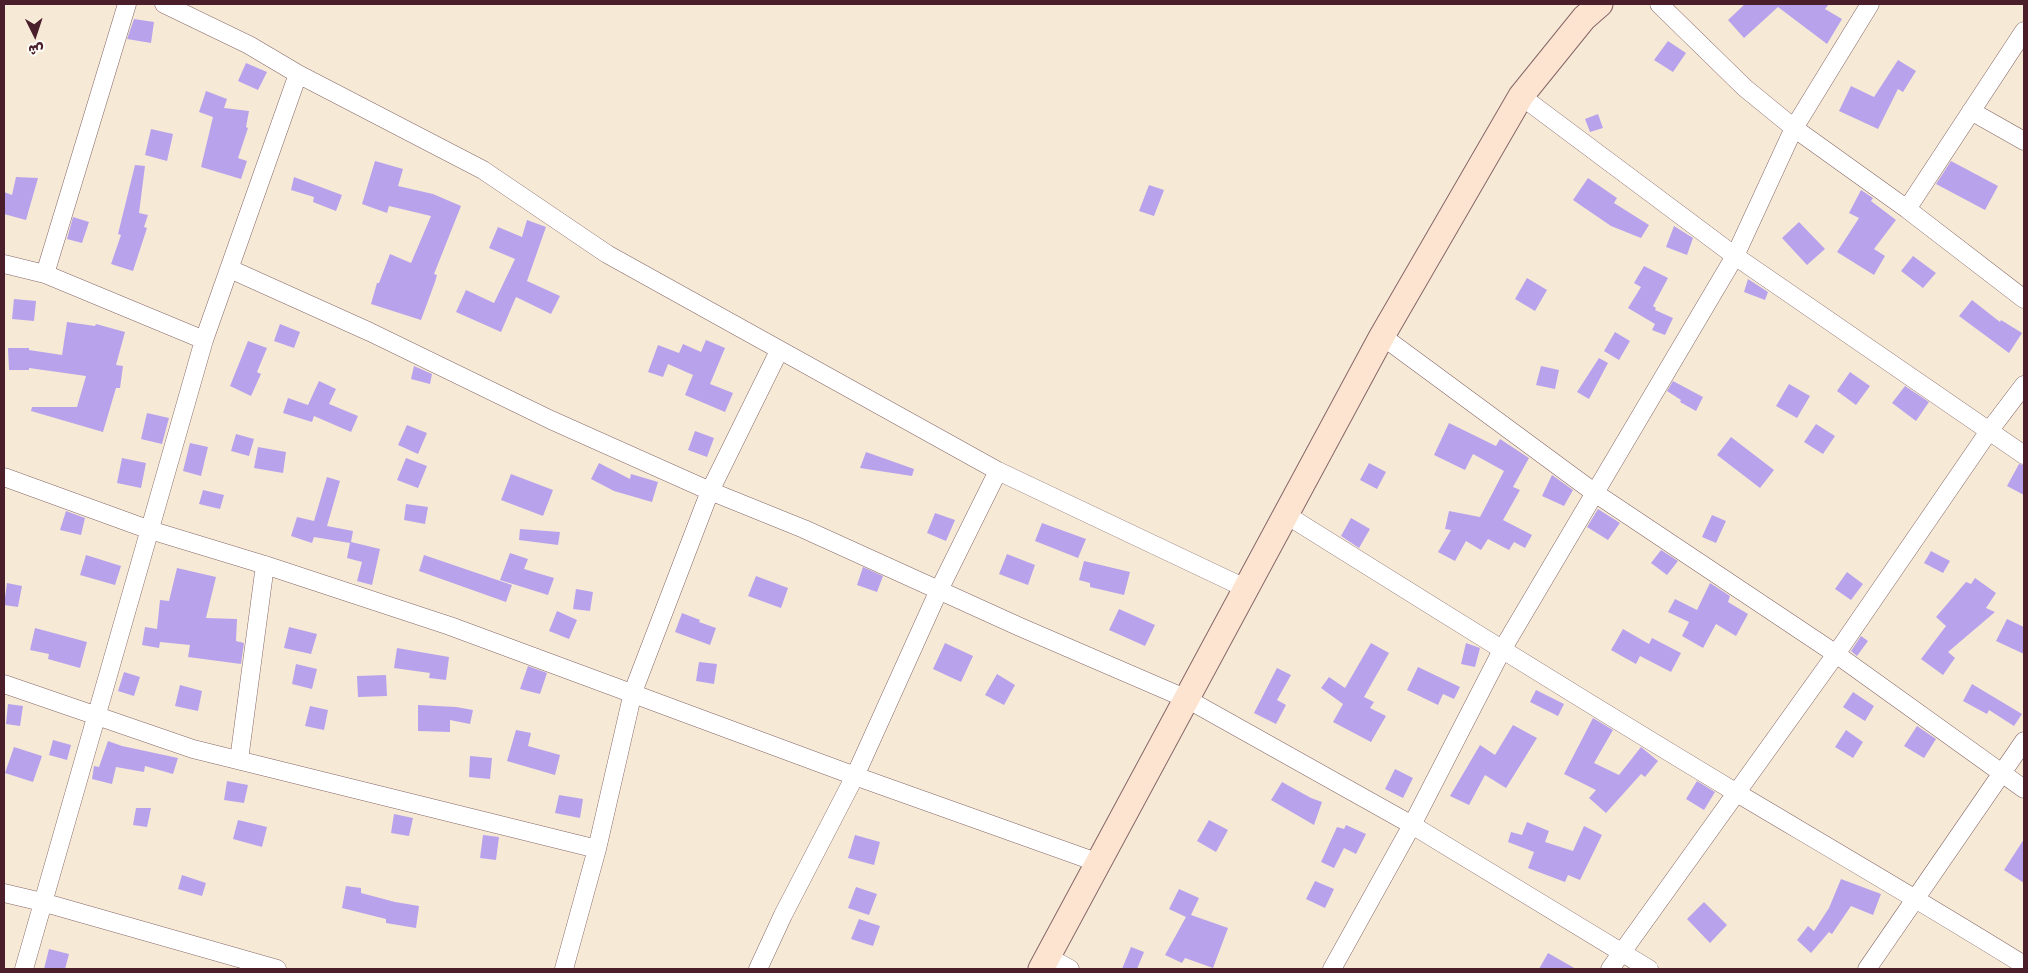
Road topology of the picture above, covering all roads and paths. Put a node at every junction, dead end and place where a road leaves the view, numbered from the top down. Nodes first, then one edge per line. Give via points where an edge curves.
1 (127, 4) edge
2 (164, 4) edge
3 (1600, 4) edge
4 (1659, 4) edge
5 (1870, 4) edge
6 (2024, 31) edge
7 (298, 74) junction
8 (1520, 96) junction
9 (1970, 111) junction
10 (1794, 128) junction
11 (2024, 141) edge
12 (1907, 209) junction
13 (1735, 256) junction
14 (4, 264) edge
15 (230, 270) junction
16 (45, 274) junction
17 (2024, 300) edge
18 (1382, 336) junction
19 (204, 340) junction
20 (779, 351) junction
21 (2024, 385) edge
22 (1989, 431) junction
23 (2024, 454) edge
24 (998, 472) junction
25 (4, 477) edge
26 (710, 491) junction
27 (1595, 493) junction
28 (1285, 514) junction
29 (150, 530) junction
30 (265, 565) junction
31 (1245, 588) junction
32 (938, 590) junction
33 (1502, 650) junction
34 (1836, 654) junction
35 (4, 684) edge
36 (633, 692) junction
37 (1186, 699) junction
38 (96, 716) junction
39 (2024, 742) edge
40 (239, 760) junction
41 (2003, 773) junction
42 (855, 776) junction
43 (2024, 788) edge
44 (1737, 793) junction
45 (1412, 825) junction
46 (596, 849) junction
47 (1099, 863) junction
48 (4, 893) edge
49 (1917, 898) junction
50 (42, 902) junction
51 (1621, 953) junction
52 (1044, 963) edge
53 (2024, 965) edge
54 (24, 969) edge
55 (277, 969) edge
56 (564, 969) edge
57 (758, 969) edge
58 (1070, 969) edge
59 (1332, 969) edge
60 (1610, 969) edge
61 (1649, 969) edge
62 (1867, 969) edge

1 - 16 street
2 - 7 street via 249,45
3 - 8 main road via 1584,18
4 - 10 street via 1745,88
5 - 10 street
6 - 9 street
7 - 15 street
7 - 20 street via 483,170 607,254
8 - 13 street
8 - 18 main road
9 - 11 street
9 - 12 street
10 - 12 street
10 - 13 street
12 - 17 street
13 - 22 street
13 - 27 street
14 - 16 street
15 - 19 street
15 - 26 street
16 - 19 street
18 - 27 street
18 - 28 main road
19 - 29 street
20 - 24 street
20 - 26 street
21 - 22 street
22 - 23 street
22 - 34 street
24 - 31 street
24 - 32 street
25 - 29 street
26 - 32 street via 804,529
26 - 36 street
27 - 33 street
27 - 34 street
28 - 31 main road
28 - 33 street
29 - 30 street
29 - 38 street
30 - 36 street via 450,626
30 - 40 street
31 - 37 main road
32 - 37 street
32 - 42 street
33 - 44 street
33 - 45 street
34 - 41 street
34 - 44 street
35 - 38 street
36 - 42 street
36 - 46 street
37 - 45 street
37 - 47 main road
38 - 40 street via 193,749
38 - 50 street
39 - 41 street
40 - 46 street
41 - 43 street
41 - 49 street
42 - 47 street
42 - 57 street
44 - 49 street
44 - 51 street
45 - 51 street
45 - 59 street
46 - 56 street
47 - 52 main road
48 - 50 street
49 - 53 street
49 - 62 street
50 - 54 street
50 - 55 street
51 - 60 street
51 - 61 street
52 - 58 street

